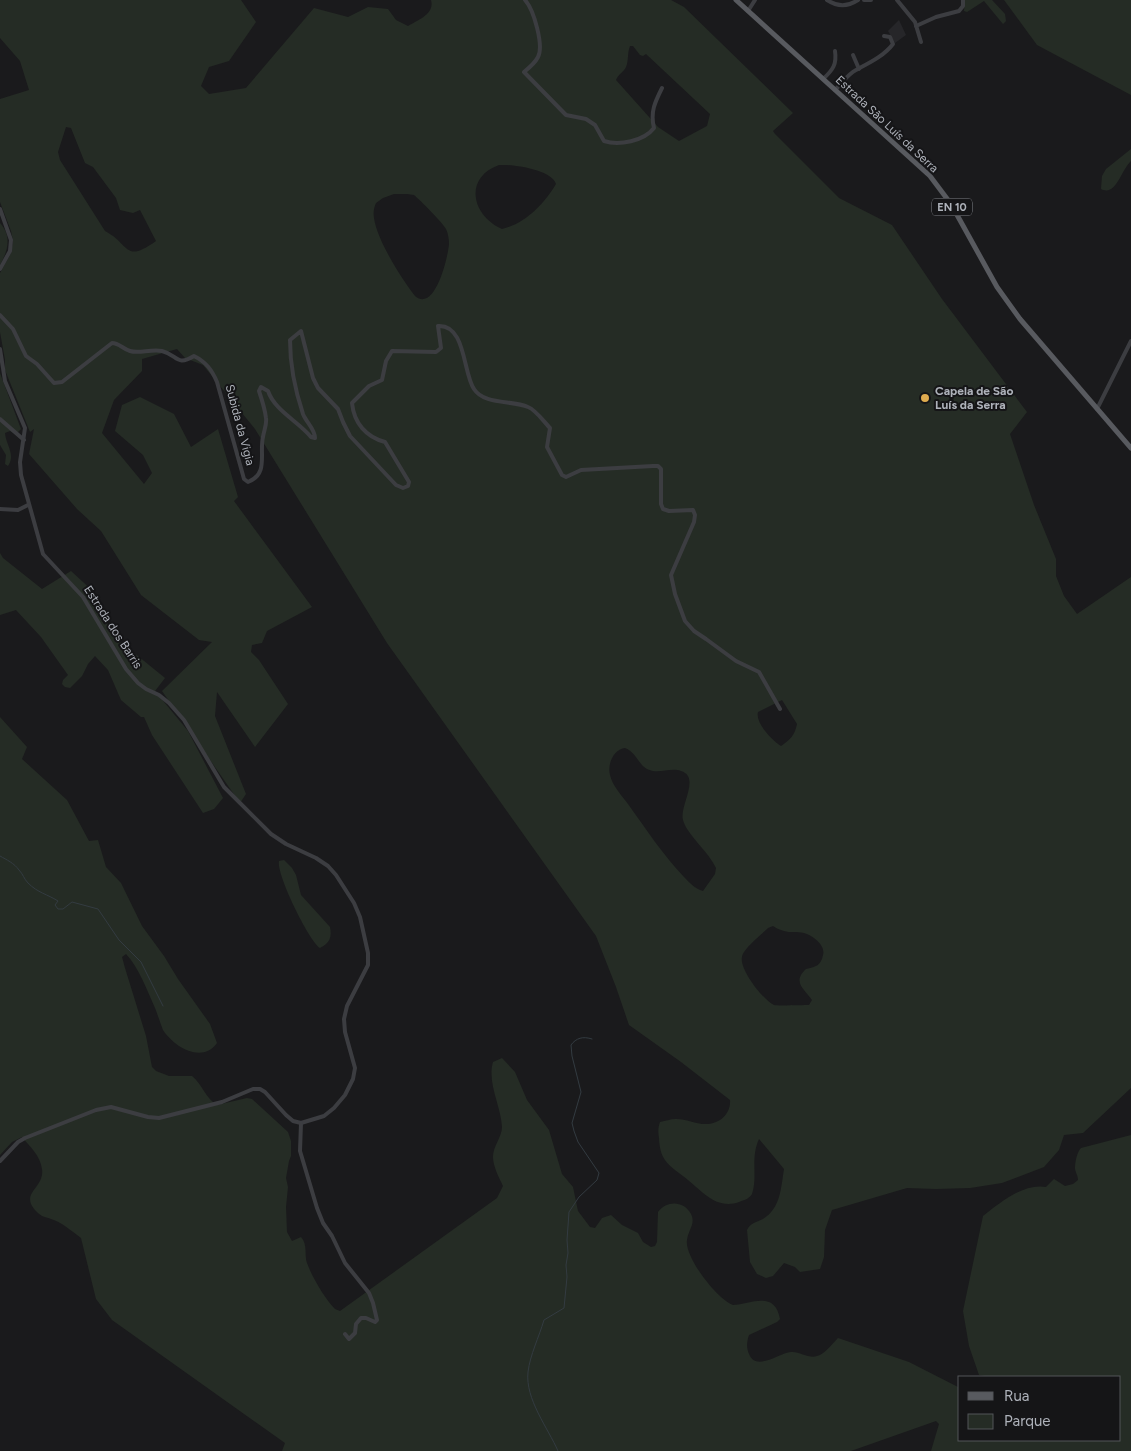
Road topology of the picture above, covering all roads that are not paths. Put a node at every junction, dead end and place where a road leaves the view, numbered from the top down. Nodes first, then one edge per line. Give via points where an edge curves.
1 (525, 0) edge
2 (736, 0) edge
3 (755, 0) edge
4 (827, 0) edge
5 (858, 0) edge
6 (864, 0) edge
7 (871, 0) edge
8 (897, 0) edge
9 (963, 0) edge
10 (748, 11) junction
11 (916, 26) junction
12 (884, 36) dead end
13 (921, 42) dead end
14 (835, 51) dead end
15 (854, 55) dead end
16 (859, 69) junction
17 (823, 79) junction
18 (662, 88) dead end
19 (835, 90) junction
20 (0, 209) edge
21 (0, 269) edge
22 (0, 315) edge
23 (1131, 341) edge
24 (0, 349) edge
25 (1097, 409) junction
26 (0, 419) edge
27 (24, 440) junction
28 (1131, 448) edge
29 (28, 505) junction
30 (0, 509) edge
31 (780, 709) dead end
32 (301, 1123) junction
33 (0, 1161) edge
34 (345, 1334) dead end

1 - 18 street via 534,18 540,45 538,56 524,72 566,115 594,124 604,141 610,144 646,136 654,128 653,106
2 - 10 main road, Estrada São Luís da Serra / EN 10
3 - 10 street
4 - 5 street via 846,6
6 - 7 street
8 - 11 street
9 - 11 street via 959,11
10 - 17 main road, Estrada São Luís da Serra / EN 10
11 - 13 street
12 - 16 street via 890,37 893,44 888,51
14 - 17 street via 833,70
15 - 16 street
16 - 19 street
17 - 19 main road, Estrada São Luís da Serra / EN 10
19 - 25 main road, Estrada São Luís da Serra / EN 10 via 939,186 1007,302
20 - 21 street via 11,240 10,251
22 - 31 street, Subida da Vigia via 13,329 26,356 54,383 62,382 112,343 131,352 164,351 179,361 194,356 198,358 212,369 244,479 248,482 259,474 263,463 262,438 266,418 259,392 261,388 268,391 272,400 311,438 315,438 315,432 303,415 290,356 290,340 301,331 318,388 338,409 355,442 396,485 403,488 410,482 385,442 374,439 358,422 352,403 369,386 382,380 392,350 436,352 440,348 438,326 449,329 464,353 467,372 477,394 529,407 550,428 547,447 562,475 566,477 581,470 658,466 663,509 693,510 695,515 672,575 685,621 736,660 759,672
23 - 25 street
24 - 27 street, Estrada dos Barris via 5,381 25,428
25 - 28 main road, Estrada São Luís da Serra / EN 10
26 - 27 street
27 - 29 street, Estrada dos Barris via 20,462
29 - 30 street via 18,510
29 - 32 street, Estrada dos Barris via 43,554 83,597 126,669 146,689 169,703 194,734 224,787 238,802 271,834 328,866 354,903 364,934 368,965 347,1006 344,1019 355,1068 353,1079 334,1108 324,1116
32 - 33 street via 286,1115 265,1092 253,1088 204,1108 159,1118 111,1107 96,1110 25,1138
32 - 34 street via 300,1150 317,1208 345,1263 368,1293 377,1320 361,1318 349,1339

